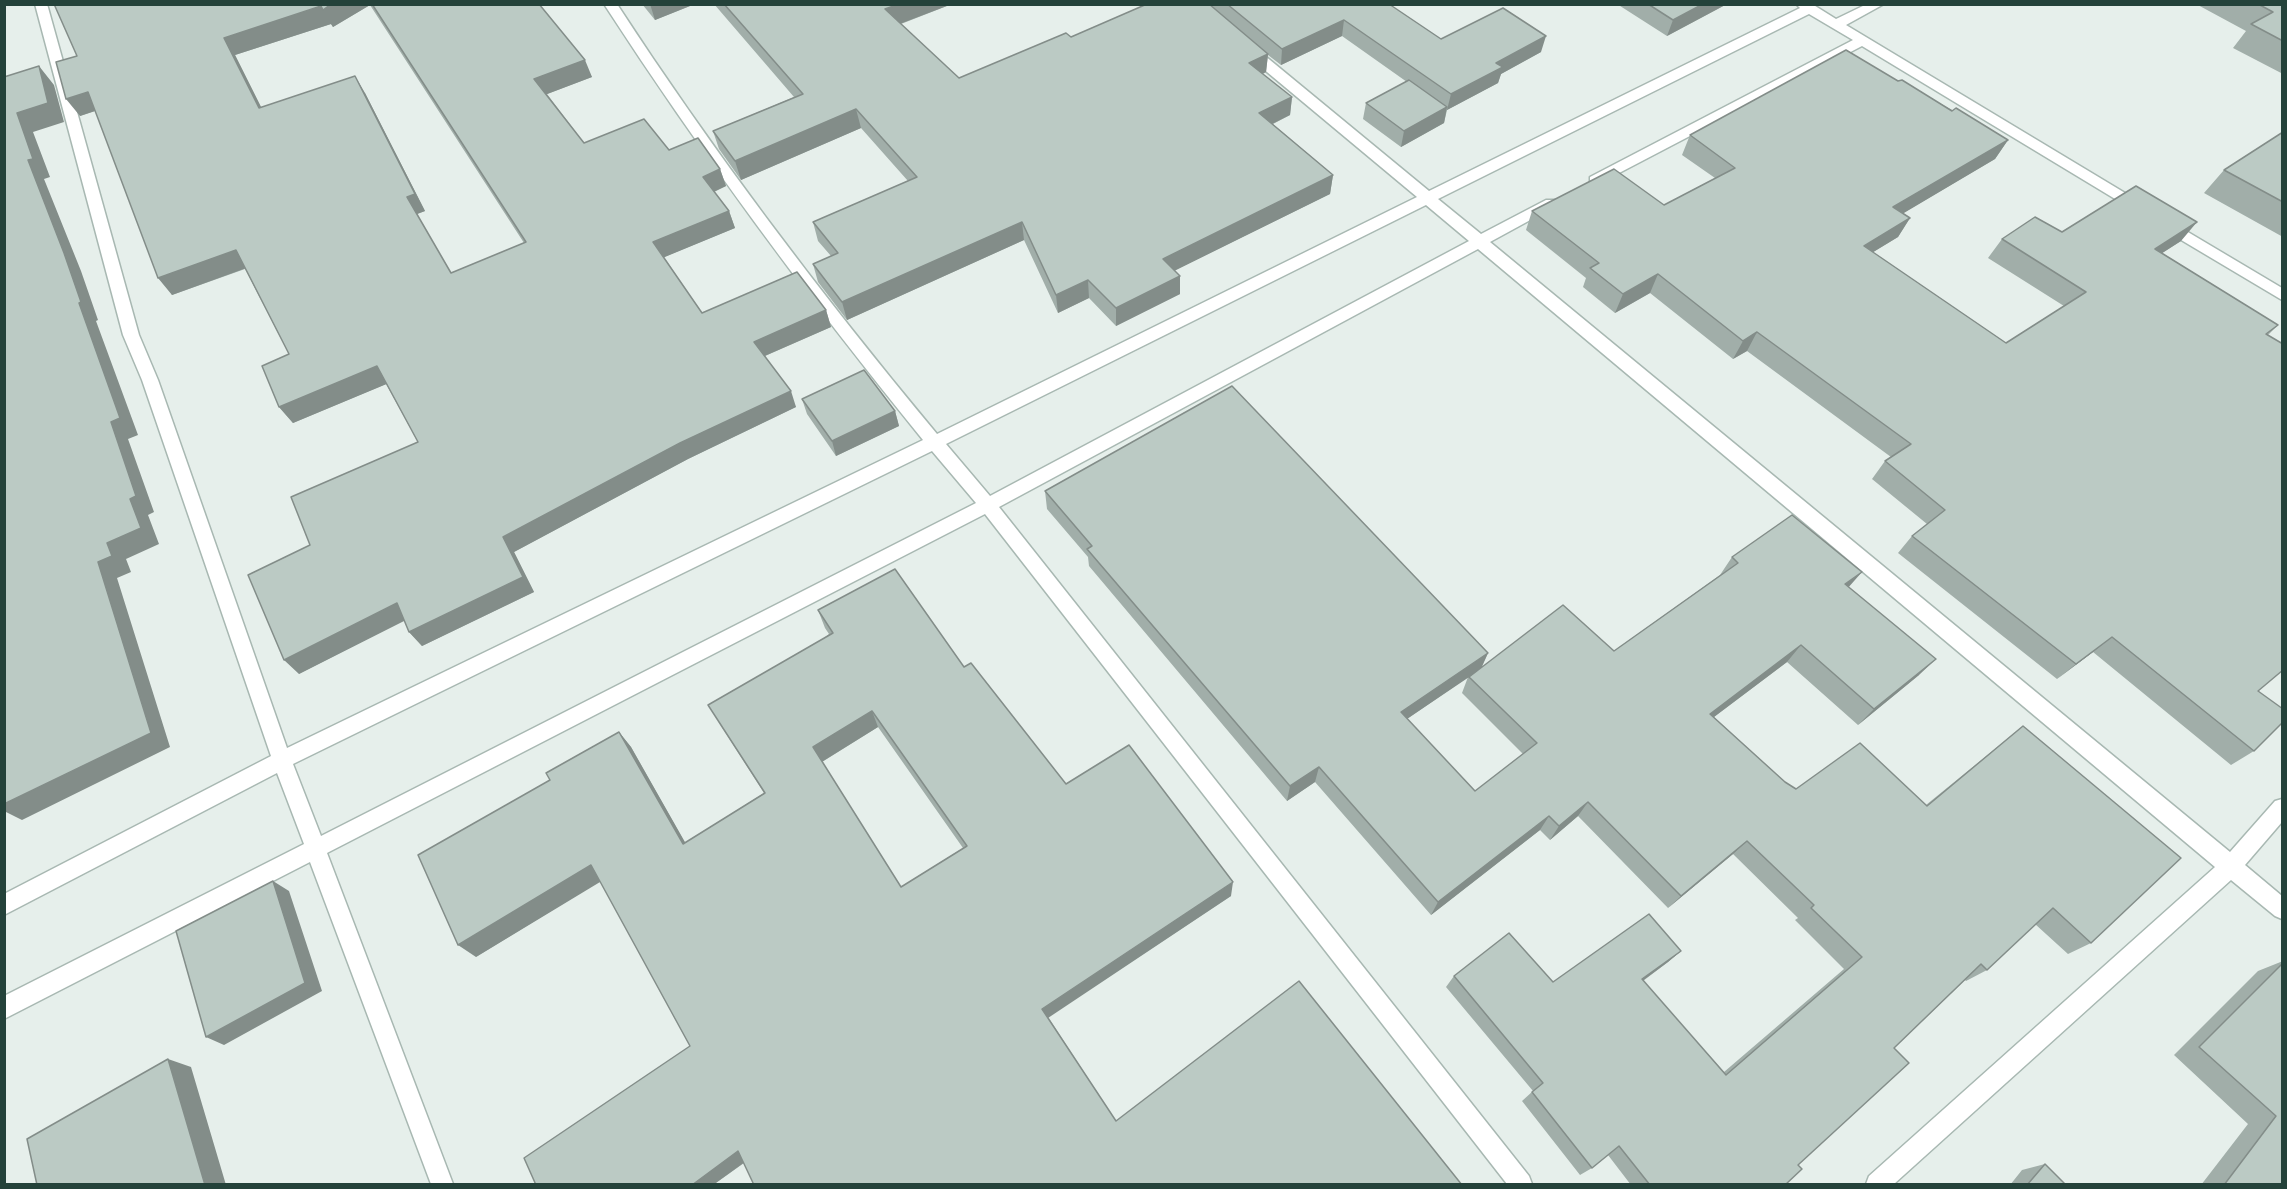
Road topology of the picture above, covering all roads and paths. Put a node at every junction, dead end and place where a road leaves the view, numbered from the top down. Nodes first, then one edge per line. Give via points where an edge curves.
1 (41, 4) edge
2 (610, 4) edge
3 (1878, 4) edge
4 (1805, 7) edge
5 (1835, 25) junction
6 (1231, 34) edge
7 (1862, 41) junction
8 (1582, 187) edge
9 (1562, 197) edge
10 (1427, 198) junction
11 (1478, 240) junction
12 (2283, 295) edge
13 (933, 443) junction
14 (988, 506) junction
15 (282, 760) junction
16 (2283, 808) edge
17 (316, 849) junction
18 (2231, 866) junction
19 (4, 905) edge
20 (2283, 909) edge
21 (4, 1008) edge
22 (442, 1185) edge
23 (1521, 1185) edge
24 (1877, 1185) edge

1 - 15 street via 131,335
2 - 13 street via 663,86 843,329
3 - 5 street
4 - 5 street
4 - 10 street
5 - 7 street
6 - 10 street
7 - 8 street
7 - 12 street
9 - 11 street
10 - 11 street
10 - 13 street
11 - 14 street
11 - 18 street
13 - 14 street
13 - 15 street
14 - 17 street
14 - 23 street
15 - 17 street
15 - 19 street
16 - 18 street
17 - 21 street
17 - 22 street
18 - 20 street
18 - 24 street

